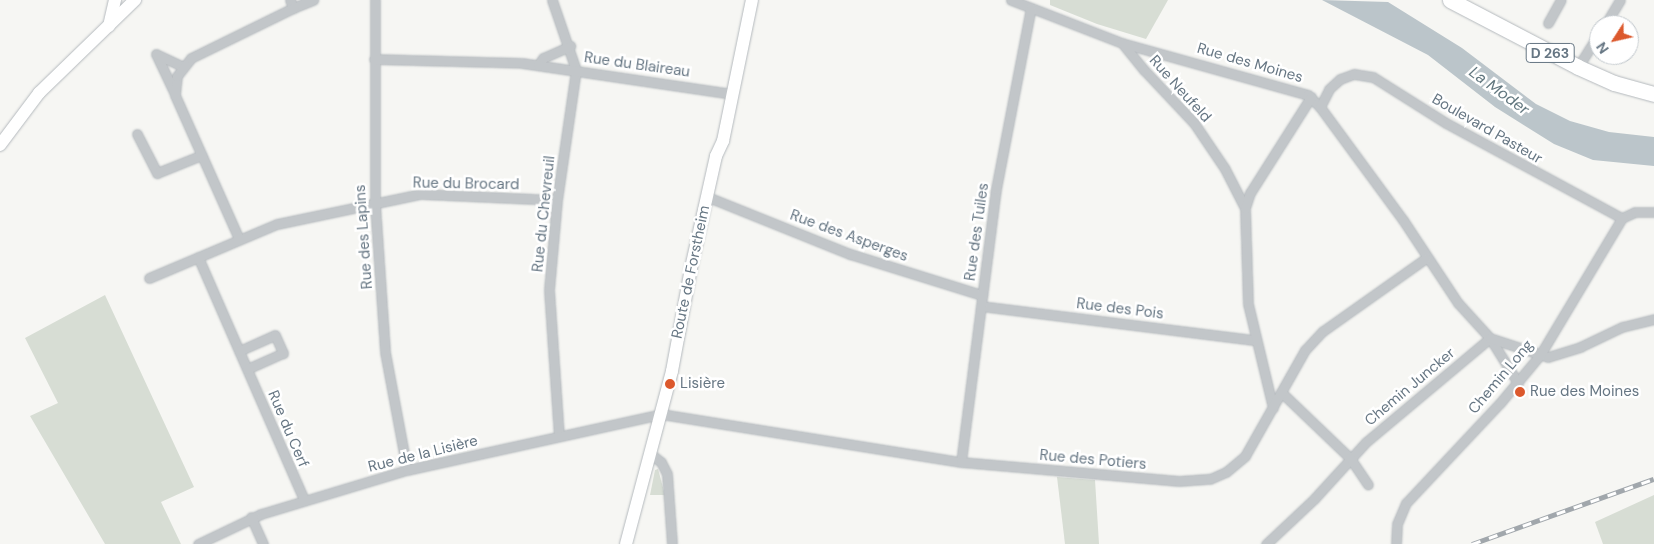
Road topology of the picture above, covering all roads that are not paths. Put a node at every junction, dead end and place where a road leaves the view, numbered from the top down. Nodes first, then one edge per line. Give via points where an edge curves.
1 (107, 0) edge
2 (115, 0) edge
3 (136, 0) edge
4 (313, 0) edge
5 (375, 0) edge
6 (552, 0) edge
7 (752, 0) edge
8 (1011, 0) edge
9 (1561, 0) edge
10 (1620, 0) edge
11 (1454, 1) edge
12 (292, 4) edge
13 (126, 6) edge
14 (1032, 8) junction
15 (1611, 15) edge
16 (1548, 22) dead end
17 (110, 23) junction
18 (1122, 43) junction
19 (570, 46) junction
20 (1589, 50) edge
21 (374, 59) junction
22 (538, 65) junction
23 (182, 66) junction
24 (1578, 67) junction
25 (576, 70) junction
26 (731, 94) junction
27 (1654, 94) edge
28 (175, 95) junction
29 (1312, 97) junction
30 (1320, 107) junction
31 (137, 134) dead end
32 (0, 145) edge
33 (202, 154) junction
34 (708, 197) junction
35 (557, 200) junction
36 (375, 204) junction
37 (1245, 208) junction
38 (1654, 212) edge
39 (1622, 218) junction
40 (239, 239) junction
41 (198, 257) junction
42 (1426, 258) junction
43 (148, 278) dead end
44 (982, 295) junction
45 (981, 306) junction
46 (1654, 319) edge
47 (1490, 338) junction
48 (1255, 340) junction
49 (239, 351) junction
50 (1540, 355) junction
51 (247, 369) junction
52 (1518, 383) junction
53 (1281, 392) junction
54 (1273, 408) junction
55 (661, 414) junction
56 (558, 435) junction
57 (651, 454) junction
58 (1350, 458) junction
59 (961, 462) junction
60 (407, 470) junction
61 (1368, 484) dead end
62 (304, 500) junction
63 (251, 517) junction
64 (198, 544) edge
65 (263, 544) edge
66 (626, 544) edge
67 (672, 544) edge
68 (1266, 544) edge
69 (1396, 544) edge

1 - 17 street via 112,8
2 - 17 street
3 - 13 street
4 - 12 street
5 - 21 street, Rue des Lapins
6 - 19 street, Rue du Chevreuil
7 - 26 street, Route de Forstheim
8 - 14 street, Rue des Moines
9 - 16 street
10 - 15 street
11 - 24 main road, D 263
12 - 23 street via 191,58
13 - 17 street
14 - 18 street, Rue des Moines
14 - 44 street, Rue des Tuiles via 996,188
17 - 32 street via 39,92
18 - 29 street, Rue des Moines via 1296,89
18 - 37 street, Rue Neufeld via 1194,122 1225,169
19 - 22 street, Rue du Blaireau via 543,58
19 - 25 street, Rue du Chevreuil
20 - 24 street
21 - 22 street, Rue du Blaireau
21 - 36 street, Rue des Lapins
22 - 25 street, Rue du Blaireau
23 - 28 street via 177,76
23 - 28 street via 156,54
24 - 27 main road, D 263 via 1614,83
25 - 26 street, Rue du Blaireau
25 - 35 street, Rue du Chevreuil
26 - 34 street, Route de Forstheim
28 - 33 street
29 - 30 street, Rue des Moines
29 - 37 street, Rue Neufeld via 1250,193
30 - 39 street, Boulevard Pasteur via 1329,89 1340,79 1354,74 1373,77 1446,123
30 - 42 street, Rue des Moines via 1403,220
31 - 33 street via 157,173
33 - 40 street
34 - 44 street, Rue des Asperges via 850,254
34 - 55 street, Route de Forstheim
35 - 36 street, Rue du Brocard via 421,194
35 - 56 street, Rue du Chevreuil via 549,290
36 - 40 street, Rue du Brocard via 277,224
36 - 60 street, Rue des Lapins via 385,352
37 - 48 street, Rue Neufeld via 1247,293
38 - 39 street via 1635,212
39 - 50 street, Chemin Long
40 - 41 street, Rue du Brocard
41 - 43 street, Rue du Brocard
41 - 49 street, Rue du Cerf
42 - 47 street, Rue des Moines via 1458,303
42 - 53 street, Rue des Potiers via 1323,331 1305,350
44 - 45 street, Rue des Tuiles
45 - 48 street, Rue des Pois
45 - 59 street, Rue des Tuiles
46 - 50 street, Rue des Moines via 1622,327 1558,356
47 - 50 street, Rue des Moines
47 - 52 street, Rue des Moines
47 - 58 street, Chemin Juncker
48 - 54 street, Rue Neufeld
49 - 51 street, Rue du Cerf
49 - 51 street via 275,335 283,353
50 - 52 street, Chemin Long
51 - 62 street, Rue du Cerf
52 - 69 street, Chemin Long via 1411,496 1398,518
53 - 54 street, Rue des Potiers
53 - 58 street
54 - 59 street, Rue des Potiers via 1240,461 1218,476 1202,481
55 - 56 street, Rue de la Lisière
55 - 57 street, Route de Forstheim
55 - 59 street, Rue des Potiers
56 - 60 street, Rue de la Lisière
57 - 66 street, Route de Forstheim
57 - 67 street via 661,462 667,474
58 - 61 street
58 - 68 street, Chemin Juncker via 1314,500
60 - 62 street, Rue de la Lisière
62 - 63 street, Rue de la Lisière
63 - 64 street, Rue de la Lisière
63 - 65 street

